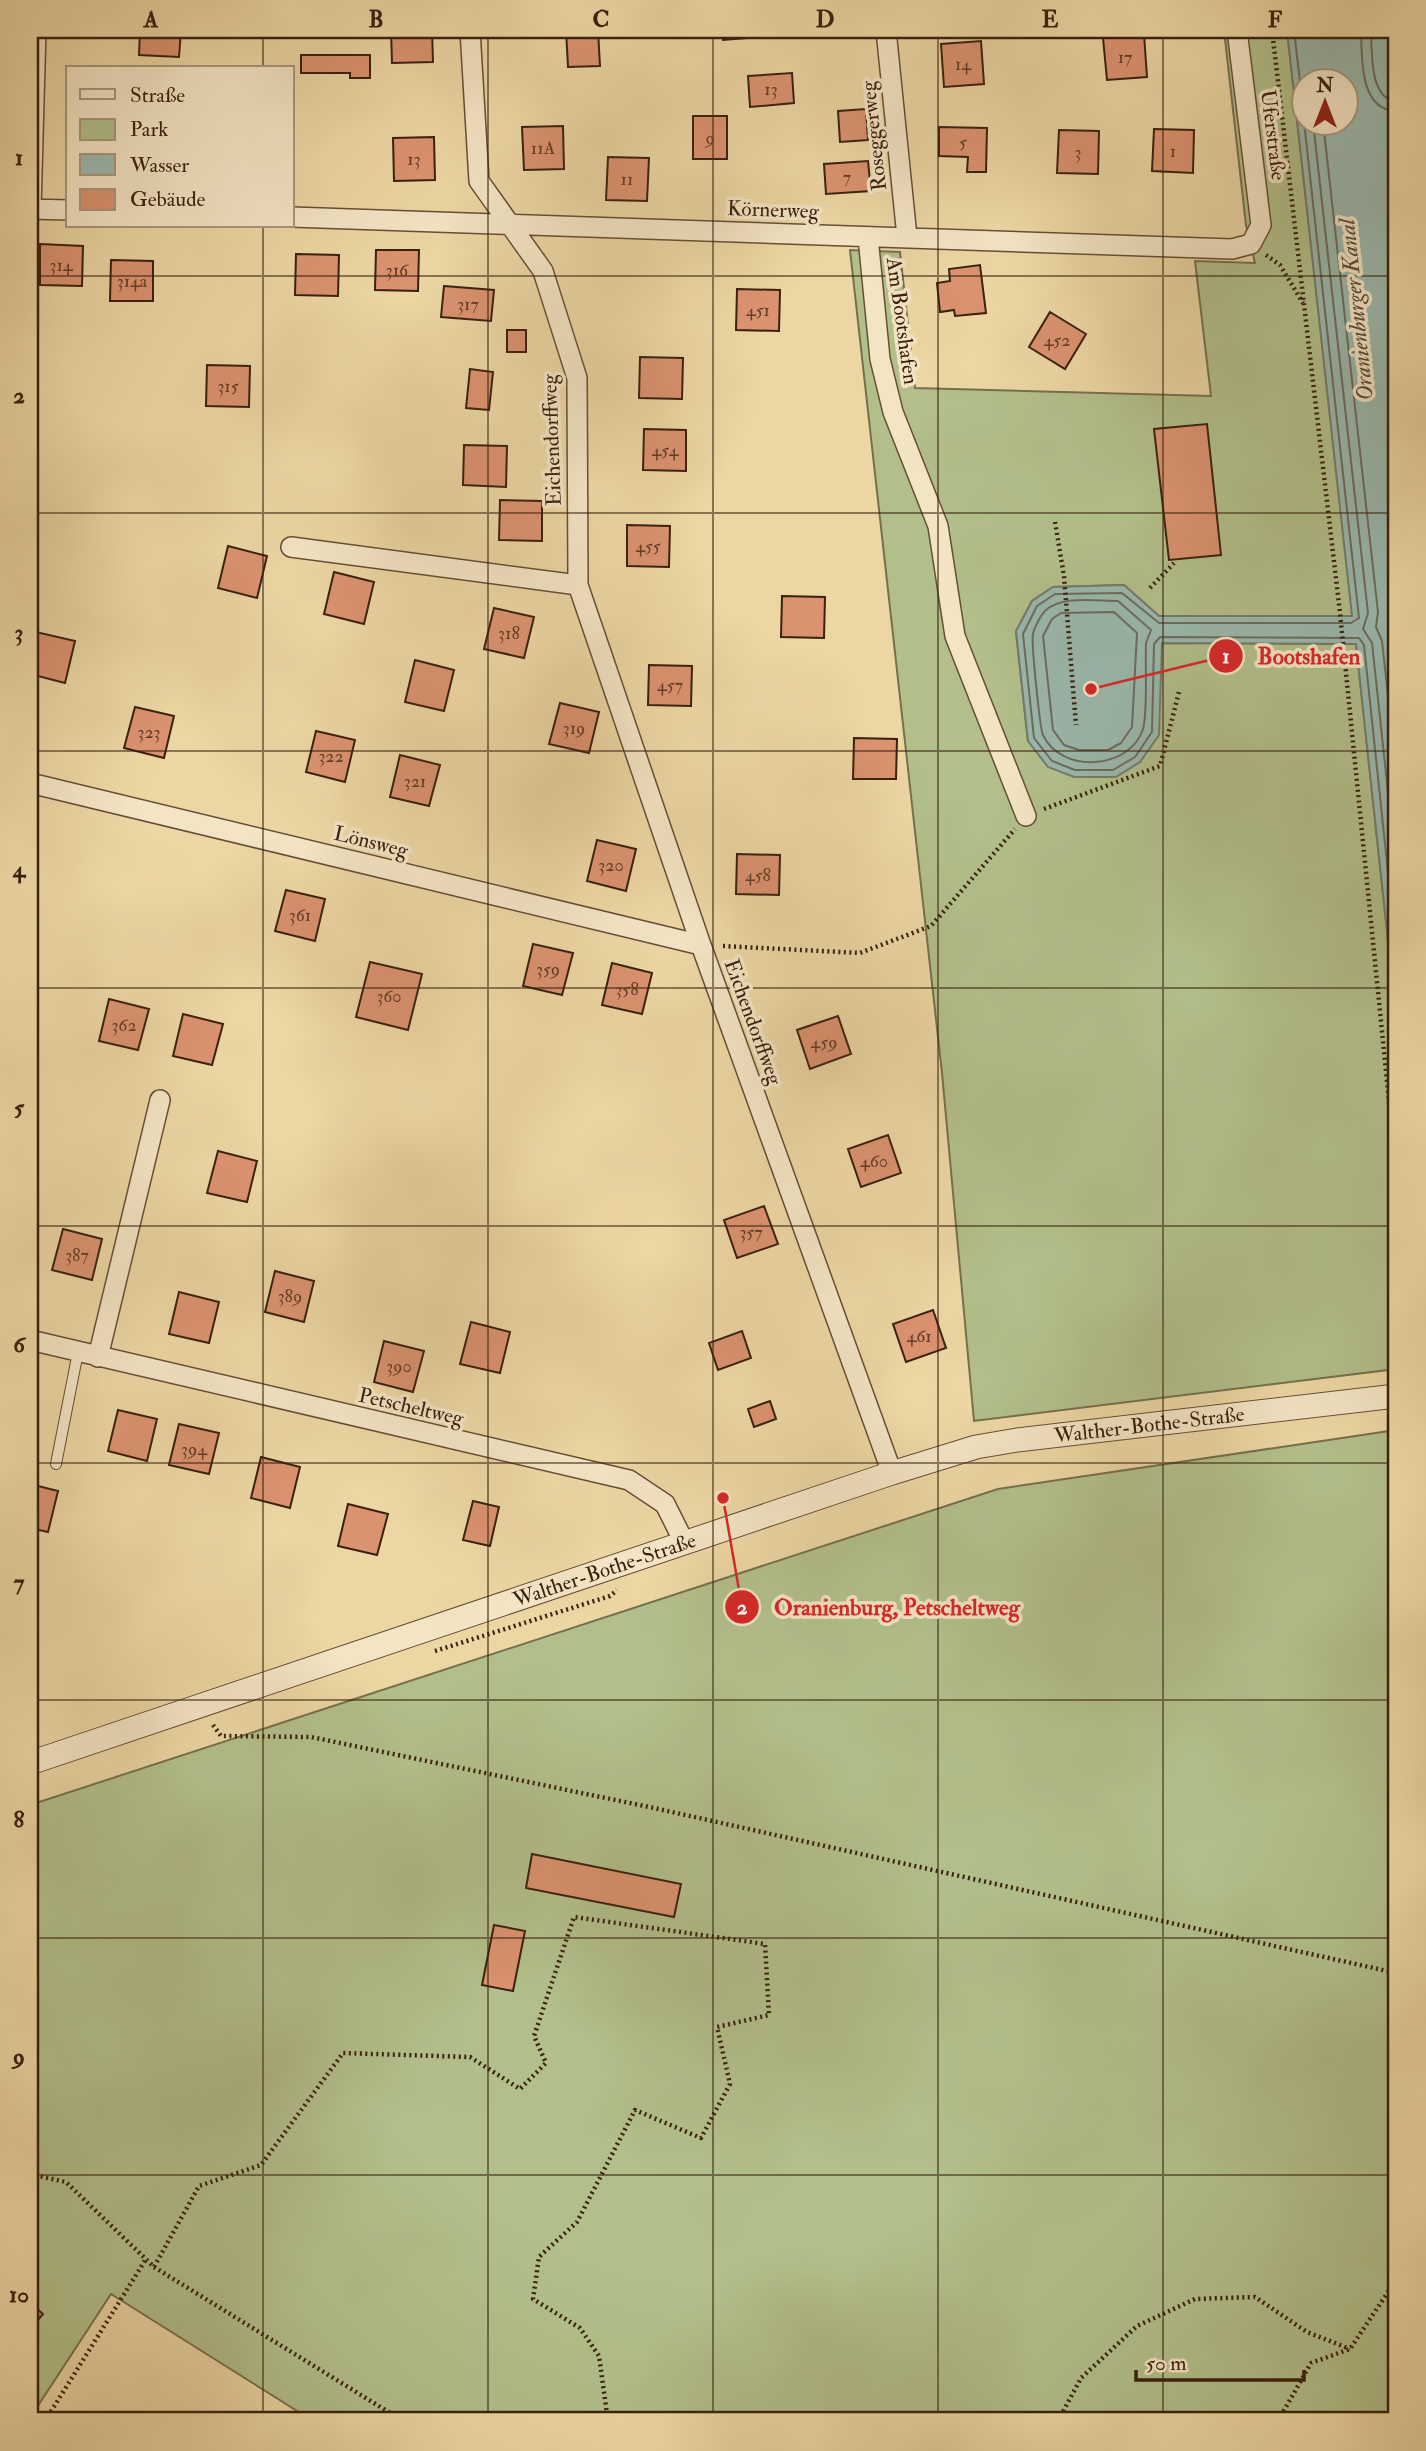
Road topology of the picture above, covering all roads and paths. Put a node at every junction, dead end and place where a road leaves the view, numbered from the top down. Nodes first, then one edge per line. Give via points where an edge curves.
1 (36, 30) edge
2 (471, 30) edge
3 (887, 30) edge
4 (1237, 30) edge
5 (1272, 30) edge
6 (30, 209) edge
7 (66, 210) edge
8 (294, 217) edge
9 (510, 224) junction
10 (868, 237) junction
11 (907, 237) junction
12 (1251, 244) junction
13 (1305, 307) junction
14 (1055, 522) dead end
15 (290, 547) dead end
16 (1174, 563) dead end
17 (578, 585) junction
18 (1150, 588) dead end
19 (1179, 692) dead end
20 (1076, 725) dead end
21 (30, 783) edge
22 (1026, 816) junction
23 (701, 945) junction
24 (160, 1100) dead end
25 (1396, 1171) edge
26 (30, 1340) edge
27 (78, 1352) junction
28 (98, 1357) junction
29 (1396, 1396) edge
30 (56, 1464) dead end
31 (892, 1473) junction
32 (685, 1544) junction
33 (201, 1706) junction
34 (30, 1763) edge
35 (1396, 1973) edge
36 (30, 2174) edge
37 (146, 2259) junction
38 (154, 2267) junction
39 (1396, 2280) edge
40 (1350, 2349) junction
41 (45, 2421) edge
42 (403, 2421) edge
43 (608, 2421) edge
44 (1058, 2421) edge
45 (1278, 2421) edge

1 - 6 street
2 - 9 street, Eichendorffweg via 479,181
3 - 11 street, Roseggerweg
4 - 12 street, Uferstraße via 1261,225
5 - 13 path
6 - 7 street
8 - 9 street, Körnerweg
9 - 10 street, Körnerweg
9 - 17 street, Eichendorffweg via 543,271 577,378
10 - 11 street, Körnerweg
10 - 22 street, Am Bootshafen via 880,359 893,412 938,526 955,636
11 - 12 street, Körnerweg via 1232,249
12 - 13 path via 1280,265
13 - 25 path
14 - 20 path
15 - 17 street
16 - 18 path
17 - 23 street, Eichendorffweg
19 - 22 path via 1160,766
21 - 23 street, Lönsweg
22 - 23 path via 931,926 860,953
23 - 31 street, Eichendorffweg
24 - 28 street
26 - 27 street, Petscheltweg
27 - 28 street, Petscheltweg
27 - 30 lane
28 - 32 street, Petscheltweg via 629,1480 665,1504
29 - 31 street, Walther-Bothe-Straße via 1017,1440 976,1447
31 - 32 street, Walther-Bothe-Straße
32 - 33 street, Walther-Bothe-Straße
33 - 34 street, Walther-Bothe-Straße
33 - 35 path via 221,1736 324,1740 654,1808
36 - 37 path via 66,2182
37 - 38 path
37 - 41 path
38 - 42 path
38 - 43 path via 199,2186 261,2165 343,2053 470,2057 520,2089 546,2063 534,2036 574,1917 765,1944 769,2015 717,2026 730,2084 701,2138 635,2110 577,2222 539,2258 533,2299 580,2328 599,2356
39 - 40 path
40 - 44 path via 1307,2332 1255,2297 1195,2299 1137,2326 1081,2378
40 - 45 path via 1311,2363

